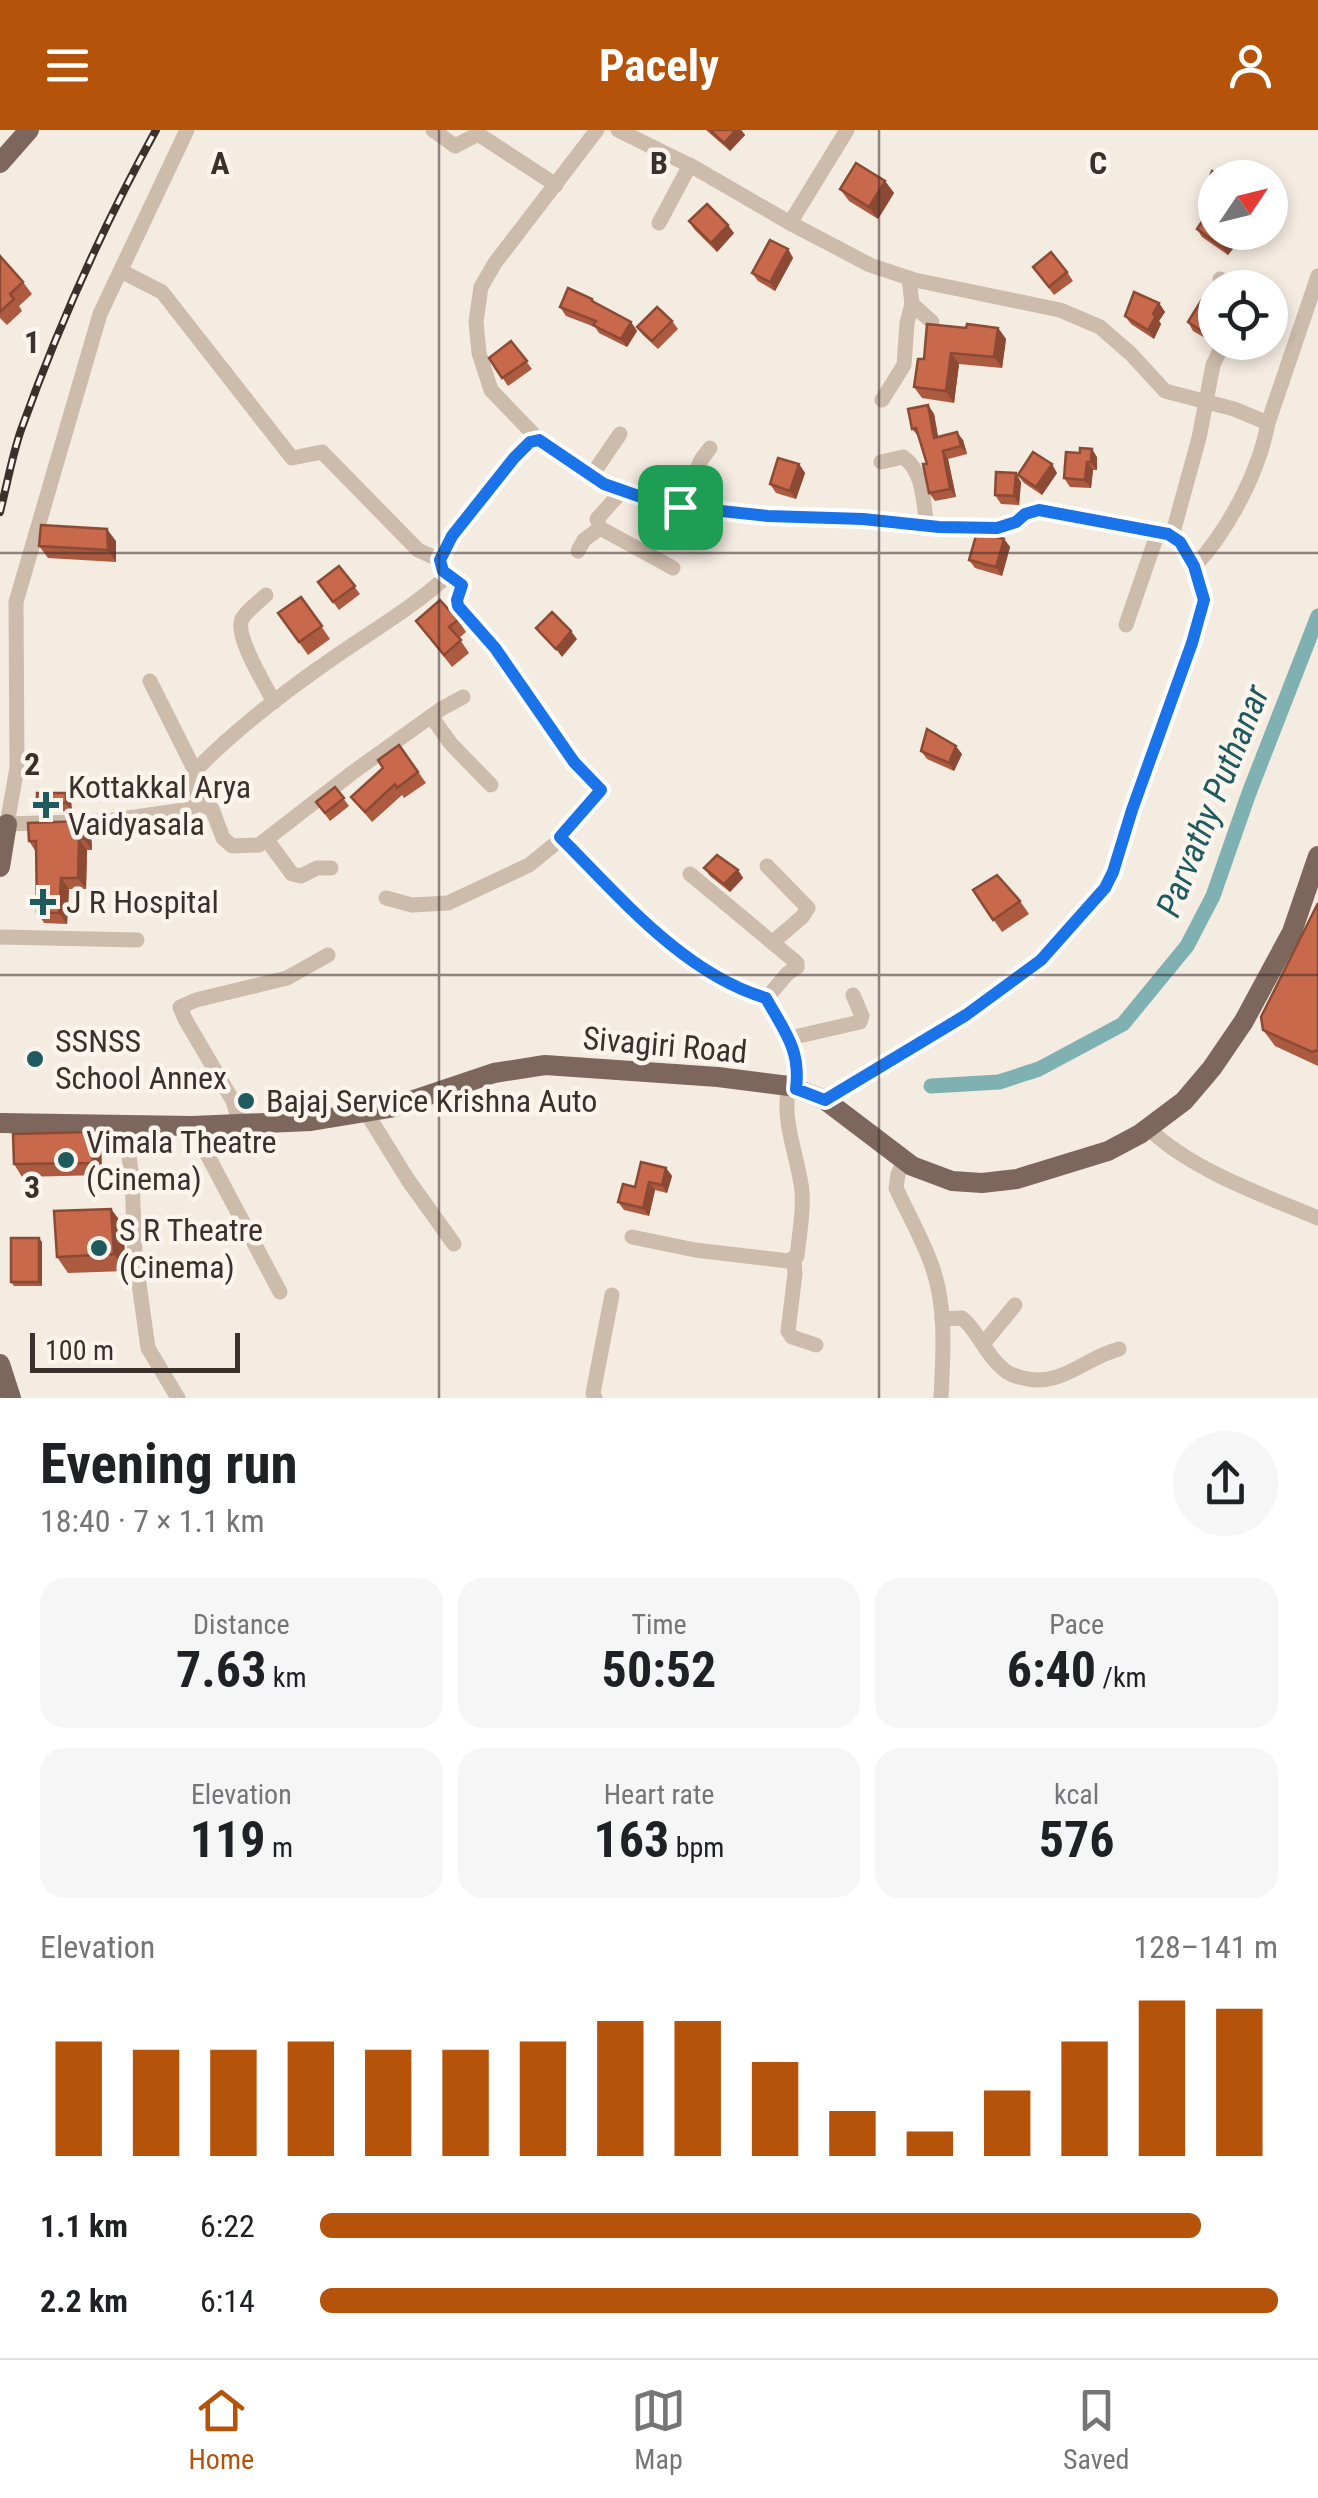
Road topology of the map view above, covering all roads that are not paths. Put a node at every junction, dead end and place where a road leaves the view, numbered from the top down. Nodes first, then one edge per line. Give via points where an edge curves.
1 (29, 130) edge
2 (188, 130) edge
3 (433, 130) edge
4 (598, 130) edge
5 (618, 130) edge
6 (848, 130) edge
7 (0, 163) edge
8 (690, 165) junction
9 (556, 185) junction
10 (659, 223) dead end
11 (790, 223) junction
12 (121, 271) junction
13 (1318, 276) edge
14 (909, 278) junction
15 (912, 304) junction
16 (932, 322) edge
17 (1215, 360) edge
18 (882, 400) dead end
19 (1204, 401) junction
20 (1268, 424) junction
21 (620, 434) dead end
22 (539, 440) junction
23 (710, 448) dead end
24 (880, 462) dead end
25 (592, 475) junction
26 (622, 491) junction
27 (680, 507) junction
28 (927, 526) junction
29 (600, 528) junction
30 (1165, 534) junction
31 (578, 550) dead end
32 (441, 565) junction
33 (1194, 566) junction
34 (673, 568) dead end
35 (266, 596) dead end
36 (1126, 625) dead end
37 (150, 680) dead end
38 (462, 697) dead end
39 (274, 702) junction
40 (431, 716) junction
41 (195, 771) junction
42 (491, 786) dead end
43 (198, 803) junction
44 (7, 824) junction
45 (560, 837) junction
46 (267, 840) junction
47 (1318, 856) edge
48 (767, 866) dead end
49 (0, 867) edge
50 (330, 868) dead end
51 (690, 874) dead end
52 (386, 898) dead end
53 (0, 938) edge
54 (136, 940) dead end
55 (774, 942) junction
56 (328, 954) dead end
57 (853, 995) dead end
58 (766, 998) junction
59 (790, 1038) junction
60 (792, 1088) junction
61 (825, 1100) junction
62 (366, 1112) junction
63 (0, 1123) edge
64 (240, 1124) junction
65 (125, 1125) junction
66 (192, 1126) junction
67 (1148, 1128) junction
68 (904, 1162) junction
69 (1318, 1218) edge
70 (632, 1237) dead end
71 (454, 1244) dead end
72 (794, 1259) junction
73 (280, 1292) dead end
74 (612, 1295) dead end
75 (1015, 1305) dead end
76 (942, 1319) junction
77 (983, 1344) junction
78 (816, 1345) dead end
79 (1119, 1349) dead end
80 (0, 1364) edge
81 (11, 1398) edge
82 (178, 1398) edge
83 (595, 1398) edge
84 (941, 1398) edge

1 - 7 main road
2 - 12 street
3 - 9 street via 456,146 478,134
4 - 9 street
5 - 8 street
6 - 11 street
8 - 10 street
8 - 11 street
9 - 22 street via 481,287 476,322 491,390
11 - 14 street
12 - 32 street via 162,292 292,458 322,452
12 - 44 street via 100,314 16,602 16,768
13 - 20 street
14 - 15 street
14 - 19 street via 1087,321 1166,391
15 - 16 street
15 - 18 street via 904,366
17 - 19 street
19 - 20 street
19 - 30 street via 1199,438
20 - 33 street via 1242,497
21 - 25 street
22 - 25 street
22 - 32 street via 514,458 452,536
23 - 27 street
24 - 28 street via 912,463
25 - 26 street
26 - 27 street
26 - 29 street via 597,519
27 - 28 street
28 - 30 street via 1003,528 1039,510
29 - 31 street
29 - 34 street
30 - 33 street via 1180,542
30 - 36 street
32 - 39 street via 444,578 428,593
32 - 45 street via 462,585 458,606 601,790
33 - 61 street via 1204,600 1105,888 1041,960 966,1015
35 - 39 street via 240,624
37 - 41 street
38 - 40 street
39 - 41 street
40 - 42 street
40 - 46 street
41 - 43 street
43 - 44 street via 107,821
43 - 46 street via 212,809 232,846
44 - 49 main road
45 - 52 street via 530,865 448,903
45 - 58 street via 704,970
46 - 50 street via 292,874
47 - 67 main road, Sivagiri Road via 1292,932 1244,1022 1184,1101
48 - 55 street via 808,908
51 - 55 street
53 - 54 street
55 - 58 street via 797,967
56 - 64 street via 287,978 181,1006
57 - 59 street via 860,1022
58 - 59 street
59 - 60 street via 798,1072
60 - 61 main road, Sivagiri Road
60 - 62 main road, Sivagiri Road via 545,1066
60 - 72 street via 786,1119 802,1198
61 - 68 main road, Sivagiri Road
62 - 64 main road, Sivagiri Road
62 - 71 street
63 - 65 main road, Sivagiri Road
64 - 66 main road, Sivagiri Road
65 - 66 main road, Sivagiri Road
65 - 82 street via 148,1348
66 - 73 street
67 - 68 main road, Sivagiri Road via 1108,1151 1017,1179 952,1181
67 - 69 street via 1203,1166
68 - 76 street via 896,1188 932,1267
70 - 72 street
72 - 78 street via 788,1334
74 - 83 street
75 - 77 street
76 - 77 street via 962,1318
76 - 84 street
77 - 79 street via 1010,1375 1043,1382
80 - 81 main road

